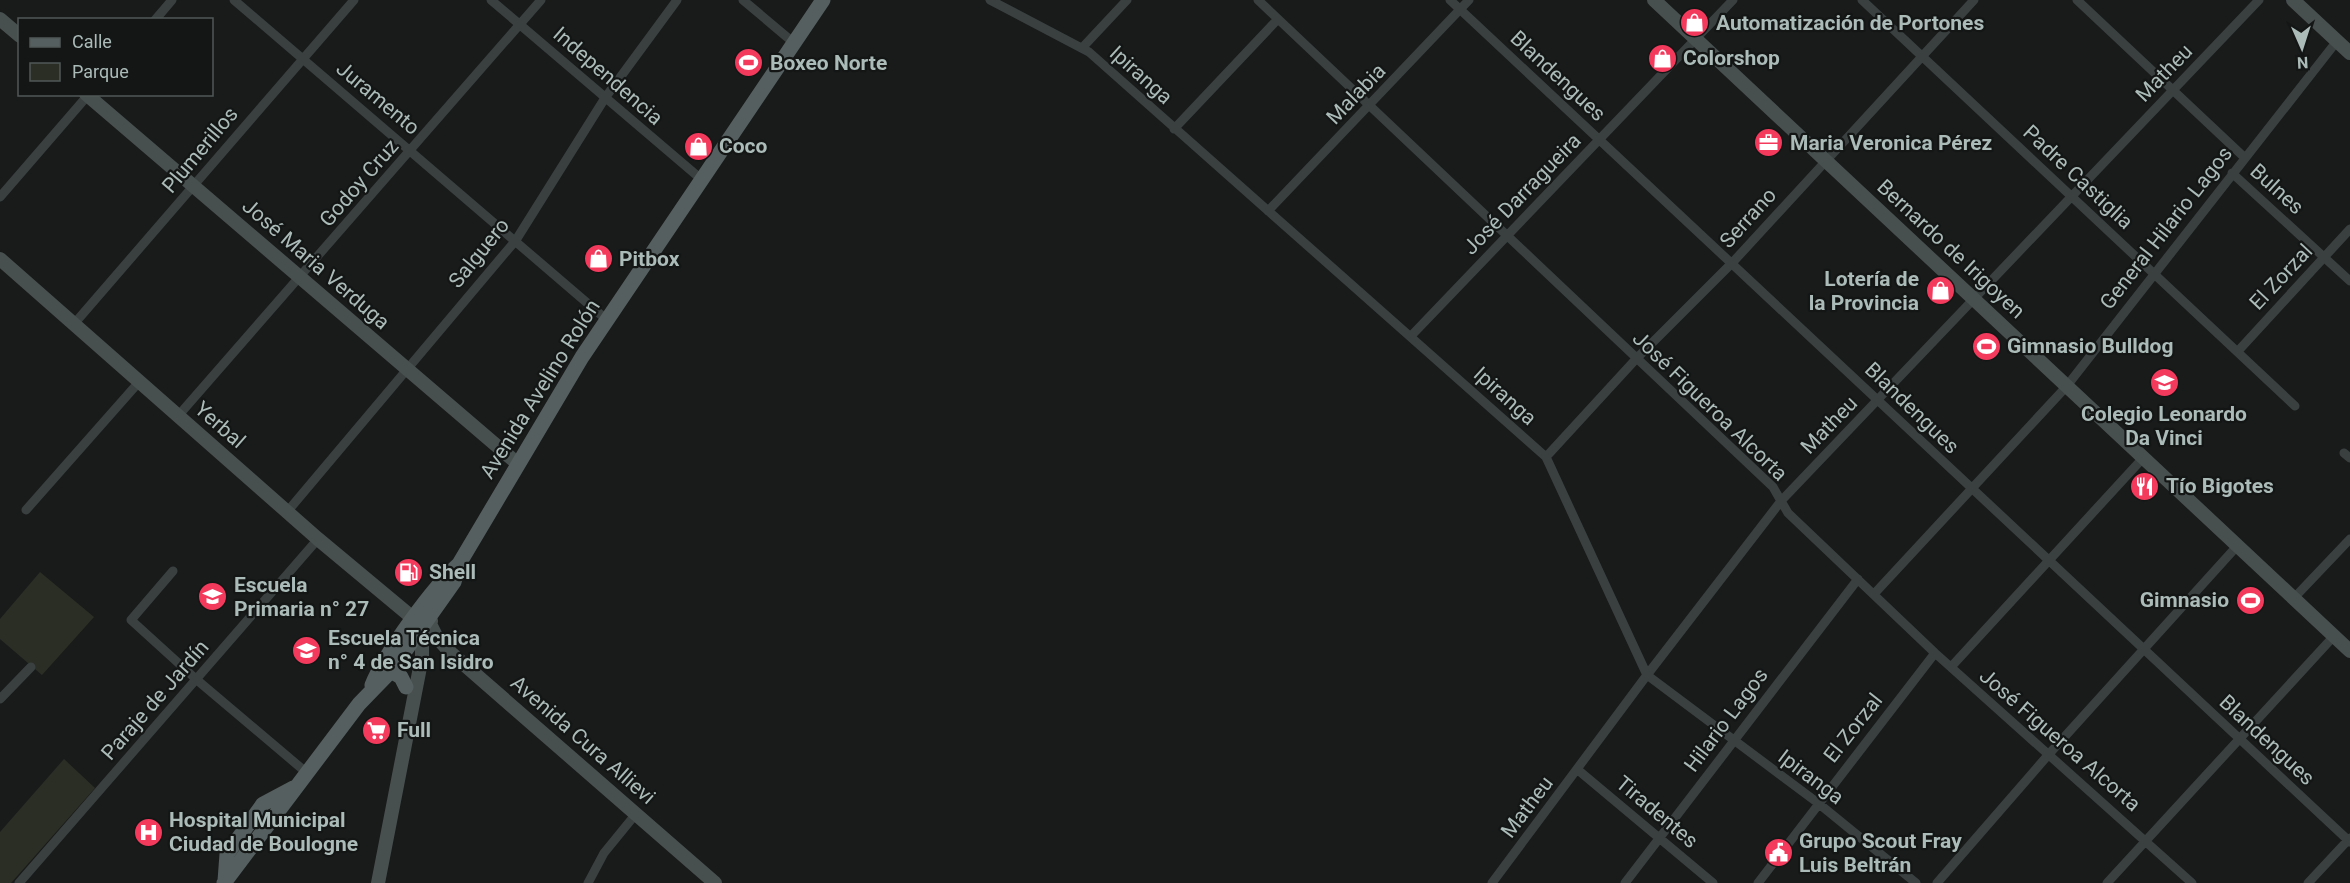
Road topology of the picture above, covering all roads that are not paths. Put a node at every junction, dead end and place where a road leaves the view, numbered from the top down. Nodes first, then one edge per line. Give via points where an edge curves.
1 (171, 0) edge
2 (234, 0) edge
3 (354, 0) edge
4 (491, 0) edge
5 (541, 0) edge
6 (677, 0) edge
7 (743, 0) edge
8 (823, 0) edge
9 (990, 0) edge
10 (1127, 0) edge
11 (1258, 0) edge
12 (1450, 0) edge
13 (1469, 0) edge
14 (1654, 0) edge
15 (1734, 0) edge
16 (1862, 0) edge
17 (1974, 0) edge
18 (2077, 0) edge
19 (2259, 0) edge
20 (2293, 0) edge
21 (1460, 9) junction
22 (156, 18) edge
23 (0, 19) edge
24 (1278, 19) junction
25 (520, 24) junction
26 (18, 34) edge
27 (1696, 39) junction
28 (2337, 41) junction
29 (794, 43) junction
30 (1082, 48) junction
31 (2350, 53) edge
32 (1922, 55) junction
33 (303, 58) junction
34 (2173, 90) junction
35 (87, 96) edge
36 (89, 96) edge
37 (605, 98) junction
38 (1370, 106) junction
39 (1174, 129) junction
40 (1600, 140) junction
41 (411, 150) junction
42 (2244, 157) junction
43 (1824, 160) junction
44 (2232, 173) junction
45 (701, 179) junction
46 (192, 186) junction
47 (2072, 196) junction
48 (0, 197) edge
49 (1268, 211) junction
50 (2350, 229) edge
51 (1507, 234) junction
52 (516, 240) junction
53 (2324, 257) junction
54 (0, 259) edge
55 (1732, 262) junction
56 (2154, 272) junction
57 (302, 277) junction
58 (2350, 281) edge
59 (1974, 298) junction
60 (607, 320) junction
61 (74, 324) junction
62 (1411, 336) junction
63 (2239, 350) junction
64 (1636, 359) junction
65 (406, 369) junction
66 (139, 382) junction
67 (2067, 387) junction
68 (1878, 400) junction
69 (2295, 406) dead end
70 (178, 416) junction
71 (1546, 457) junction
72 (2143, 458) junction
73 (518, 464) junction
74 (1972, 490) junction
75 (1781, 501) junction
76 (26, 510) dead end
77 (287, 512) junction
78 (318, 539) junction
79 (2350, 539) edge
80 (2238, 545) junction
81 (2048, 562) junction
82 (459, 564) junction
83 (173, 571) dead end
84 (1858, 579) junction
85 (1874, 594) junction
86 (2293, 599) junction
87 (436, 608) junction
88 (414, 619) junction
89 (430, 624) junction
90 (2334, 636) junction
91 (440, 641) junction
92 (422, 642) junction
93 (2143, 650) junction
94 (2350, 651) edge
95 (451, 653) junction
96 (1935, 653) junction
97 (422, 657) junction
98 (31, 667) dead end
99 (1951, 667) junction
100 (391, 671) junction
101 (1647, 675) junction
102 (197, 680) junction
103 (406, 687) junction
104 (370, 690) junction
105 (0, 699) edge
106 (2239, 739) junction
107 (1733, 740) junction
108 (2049, 754) junction
109 (1578, 770) junction
110 (307, 772) junction
111 (1818, 803) junction
112 (635, 815) junction
113 (1660, 837) junction
114 (2145, 839) junction
115 (2349, 840) edge
116 (1496, 881) edge
117 (226, 882) edge
118 (19, 883) edge
119 (369, 883) edge
120 (378, 883) edge
121 (588, 883) edge
122 (715, 883) edge
123 (1625, 883) edge
124 (1713, 883) edge
125 (1758, 883) edge
126 (1916, 883) edge
127 (1937, 883) edge
128 (2107, 883) edge
129 (2192, 883) edge
130 (2308, 883) edge

1 - 22 street
2 - 33 street, Juramento
3 - 33 street, Plumerillos
4 - 25 street, Independencia
5 - 25 street, Godoy Cruz
6 - 37 street, Salguero
7 - 29 street
8 - 29 main road, Avenida Avelino Rolón
9 - 30 street, Ipiranga
10 - 30 street
11 - 24 street, José Figueroa Alcorta
12 - 21 street, Blandengues
13 - 21 street, Malabia
14 - 27 street, Bernardo de Irigoyen
15 - 27 street, José Darragueira
16 - 32 street, Padre Castiglia
17 - 32 street, Serrano
18 - 34 street, Bulnes
19 - 34 street, Matheu
20 - 28 street
21 - 38 street, Malabia
21 - 40 street, Blandengues
23 - 26 street
24 - 38 street, José Figueroa Alcorta
24 - 39 street
25 - 37 street, Independencia
25 - 41 street, Godoy Cruz
27 - 40 street, José Darragueira
27 - 43 street, Bernardo de Irigoyen
28 - 31 street
28 - 42 street, General Hilario Lagos
29 - 45 main road, Avenida Avelino Rolón
30 - 39 street, Ipiranga
32 - 43 street, Serrano
32 - 47 street, Padre Castiglia
33 - 41 street, Juramento
33 - 46 street, Plumerillos
34 - 42 street, Bulnes
34 - 47 street, Matheu
35 - 48 street
36 - 46 street, José Maria Verduga
37 - 45 street, Independencia
37 - 52 street, Salguero
38 - 49 street, Malabia
38 - 51 street, José Figueroa Alcorta
39 - 49 street, Ipiranga
40 - 51 street, José Darragueira
40 - 55 street, Blandengues
41 - 52 street, Juramento
41 - 57 street, Godoy Cruz
42 - 44 street, General Hilario Lagos
43 - 55 street, Serrano
43 - 59 street, Bernardo de Irigoyen
44 - 53 street, Bulnes
44 - 56 street, General Hilario Lagos
45 - 60 main road, Avenida Avelino Rolón
46 - 57 street, José Maria Verduga
46 - 61 street, Plumerillos
47 - 56 street, Padre Castiglia
47 - 59 street, Matheu
49 - 62 street, Ipiranga
50 - 53 street, El Zorzal
51 - 62 street, José Darragueira
51 - 64 street, José Figueroa Alcorta
52 - 60 street, Juramento
52 - 65 street, Salguero
53 - 58 street, Bulnes
53 - 63 street, El Zorzal
54 - 61 street, Yerbal
55 - 64 street, Serrano
55 - 68 street, Blandengues
56 - 63 street, Padre Castiglia
56 - 67 street, General Hilario Lagos
57 - 65 street, José Maria Verduga
57 - 70 street, Godoy Cruz
59 - 67 street, Bernardo de Irigoyen
59 - 68 street, Matheu
60 - 73 main road, Avenida Avelino Rolón
61 - 66 street, Yerbal
62 - 71 street, Ipiranga
63 - 69 street, Padre Castiglia via 2282,399
64 - 71 street, Serrano
64 - 75 street, José Figueroa Alcorta via 1773,487
65 - 73 street, José Maria Verduga
65 - 77 street, Salguero
66 - 70 street, Yerbal
66 - 76 street
67 - 72 street, Bernardo de Irigoyen
67 - 74 street, General Hilario Lagos
68 - 74 street, Blandengues
68 - 75 street, Matheu
70 - 77 street, Yerbal
71 - 101 street, Ipiranga
72 - 80 street, Bernardo de Irigoyen
72 - 81 street
73 - 82 main road, Avenida Avelino Rolón
74 - 81 street, Blandengues
74 - 85 street, General Hilario Lagos
75 - 84 street, José Figueroa Alcorta via 1788,513
75 - 101 street, Matheu
77 - 78 street, Yerbal
78 - 88 street, Yerbal
78 - 102 street, Paraje de Jardín
79 - 86 street
80 - 86 street, Bernardo de Irigoyen
80 - 93 street
81 - 93 street, Blandengues
81 - 99 street
82 - 87 main road, Avenida Avelino Rolón via 454,582
82 - 88 main road, Avenida Avelino Rolón via 444,576
83 - 102 street via 131,620
84 - 85 street, José Figueroa Alcorta
84 - 107 street, Hilario Lagos
85 - 96 street, José Figueroa Alcorta
86 - 90 street, Bernardo de Irigoyen
87 - 89 street
87 - 100 main road, Avenida Avelino Rolón
88 - 104 main road, Avenida Avelino Rolón via 379,668
89 - 91 street, Avenida Cura Allievi
89 - 92 street
90 - 94 street, Bernardo de Irigoyen
90 - 106 street
91 - 92 street via 431,638
91 - 95 street, Avenida Cura Allievi
92 - 97 street
92 - 103 street via 411,661
93 - 106 street, Blandengues
93 - 108 street
95 - 97 street via 433,649
95 - 112 street, Avenida Cura Allievi
96 - 99 street, José Figueroa Alcorta
96 - 111 street, El Zorzal
97 - 120 street
98 - 105 street
99 - 108 street, José Figueroa Alcorta
100 - 103 main road via 401,676
100 - 104 main road, Avenida Avelino Rolón
101 - 107 street, Ipiranga
101 - 109 street, Matheu
102 - 110 street
102 - 118 street, Paraje de Jardín
103 - 119 street
104 - 110 main road, Avenida Avelino Rolón
106 - 114 street
106 - 115 street, Blandengues
107 - 111 street, Ipiranga
107 - 113 street, Hilario Lagos
108 - 114 street, José Figueroa Alcorta
108 - 127 street
109 - 113 street, Tiradentes
109 - 116 street, Matheu
110 - 117 main road, Avenida Avelino Rolón
111 - 125 street, El Zorzal
111 - 126 street, Ipiranga
112 - 121 street via 609,846
112 - 122 street, Avenida Cura Allievi
113 - 123 street, Hilario Lagos
113 - 124 street, Tiradentes
114 - 128 street
114 - 129 street, José Figueroa Alcorta
115 - 130 street

